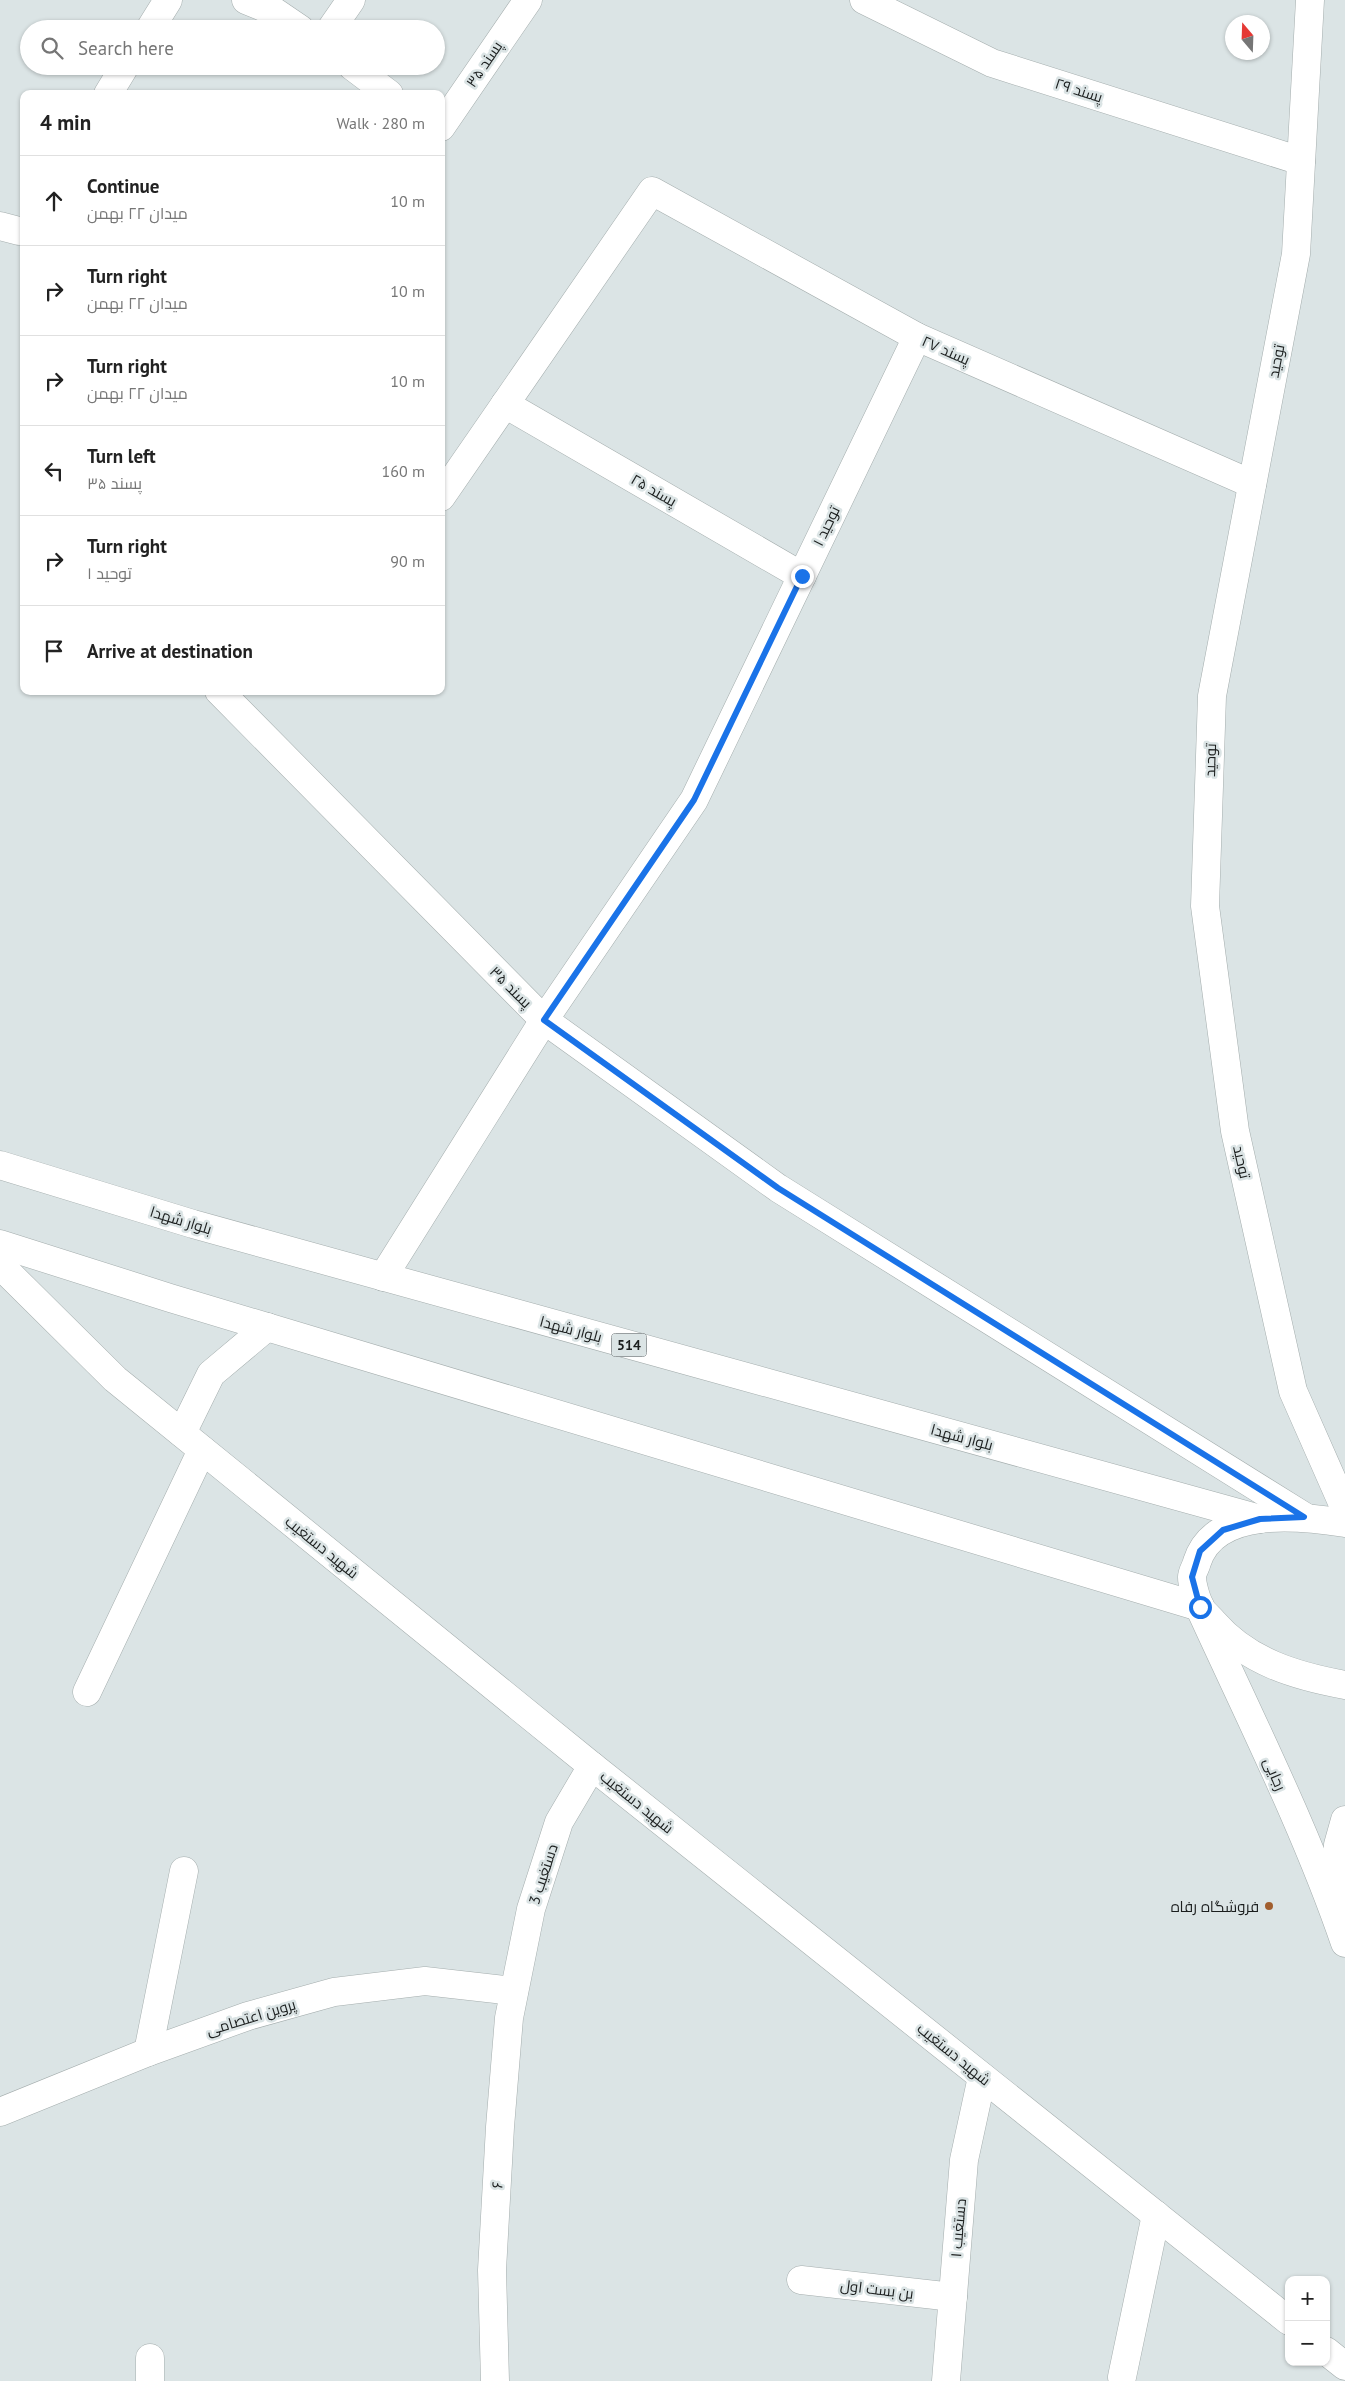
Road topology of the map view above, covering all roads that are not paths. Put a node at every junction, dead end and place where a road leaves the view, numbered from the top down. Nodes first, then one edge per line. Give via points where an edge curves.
1 (168, 0) edge
2 (246, 0) edge
3 (334, 0) edge
4 (351, 0) edge
5 (528, 0) edge
6 (864, 0) edge
7 (1310, 0) edge
8 (156, 20) edge
9 (286, 20) edge
10 (328, 20) edge
11 (337, 20) edge
12 (120, 75) edge
13 (364, 75) edge
14 (111, 90) edge
15 (384, 90) edge
16 (445, 121) edge
17 (1301, 161) junction
18 (917, 337) junction
19 (505, 404) junction
20 (1252, 484) junction
21 (445, 491) edge
22 (802, 576) junction
23 (223, 695) edge
24 (544, 1020) junction
25 (0, 1165) edge
26 (1, 1263) edge
27 (383, 1277) junction
28 (267, 1327) junction
29 (182, 1433) junction
30 (202, 1450) junction
31 (1345, 1509) edge
32 (1304, 1517) junction
33 (1260, 1519) junction
34 (1345, 1523) edge
35 (1200, 1607) junction
36 (1345, 1685) edge
37 (87, 1692) dead end
38 (592, 1766) junction
39 (1345, 1820) edge
40 (184, 1871) dead end
41 (1334, 1912) junction
42 (1345, 1943) edge
43 (514, 1991) junction
44 (148, 2052) junction
45 (982, 2077) junction
46 (0, 2112) edge
47 (1156, 2215) junction
48 (801, 2280) dead end
49 (953, 2298) junction
50 (1288, 2321) edge
51 (1330, 2354) edge
52 (1345, 2366) edge
53 (1122, 2377) dead end
54 (495, 2381) edge
55 (946, 2381) edge

1 - 8 street
2 - 9 street
3 - 10 street
4 - 11 street
5 - 16 street, پسند ۳۵
6 - 17 street, پسند ۲۹ via 992,63
7 - 17 street, توحید
12 - 14 street
13 - 15 street
17 - 20 street, توحید via 1296,254
18 - 19 street, پسند ۲۷ via 652,191
18 - 20 street, پسند ۲۷
18 - 22 street, توحید ۱
19 - 21 street
19 - 22 street, پسند ۲۵
20 - 31 street, توحید via 1212,696 1205,906 1235,1131 1293,1391
22 - 24 street, توحید ۱ via 694,800
23 - 24 street, پسند ۳۵
24 - 27 street, توحید ۱
24 - 32 street, پسند ۳۵ via 778,1188
25 - 27 street, بلوار شهدا / 514
26 - 28 street
26 - 29 street, شهید دستغیب via 115,1379
27 - 33 street, بلوار شهدا / 514
28 - 29 street via 211,1374
28 - 35 street
29 - 30 street, شهید دستغیب
30 - 37 street
30 - 38 street, شهید دستغیب
32 - 33 street
32 - 34 street
33 - 35 street, رجایی via 1223,1530 1200,1551 1192,1577
35 - 36 street via 1225,1636 1263,1662 1308,1678
35 - 41 street, رجایی
38 - 43 street, دستغیب 3 via 559,1822 531,1909
38 - 45 street, شهید دستغیب
39 - 41 street via 1338,1845
40 - 44 street
41 - 42 street, رجایی
43 - 44 street, پروین اعتصامی via 425,1981 334,1992 248,2016
43 - 54 street, ۶ via 500,2128 492,2270
44 - 46 street, پروین اعتصامی
45 - 47 street, شهید دستغیب
45 - 49 street, دستغیب ۱ via 964,2160
47 - 50 street, شهید دستغیب
47 - 53 street
48 - 49 street, بن بست اول
49 - 55 street, دستغیب ۱
51 - 52 street

